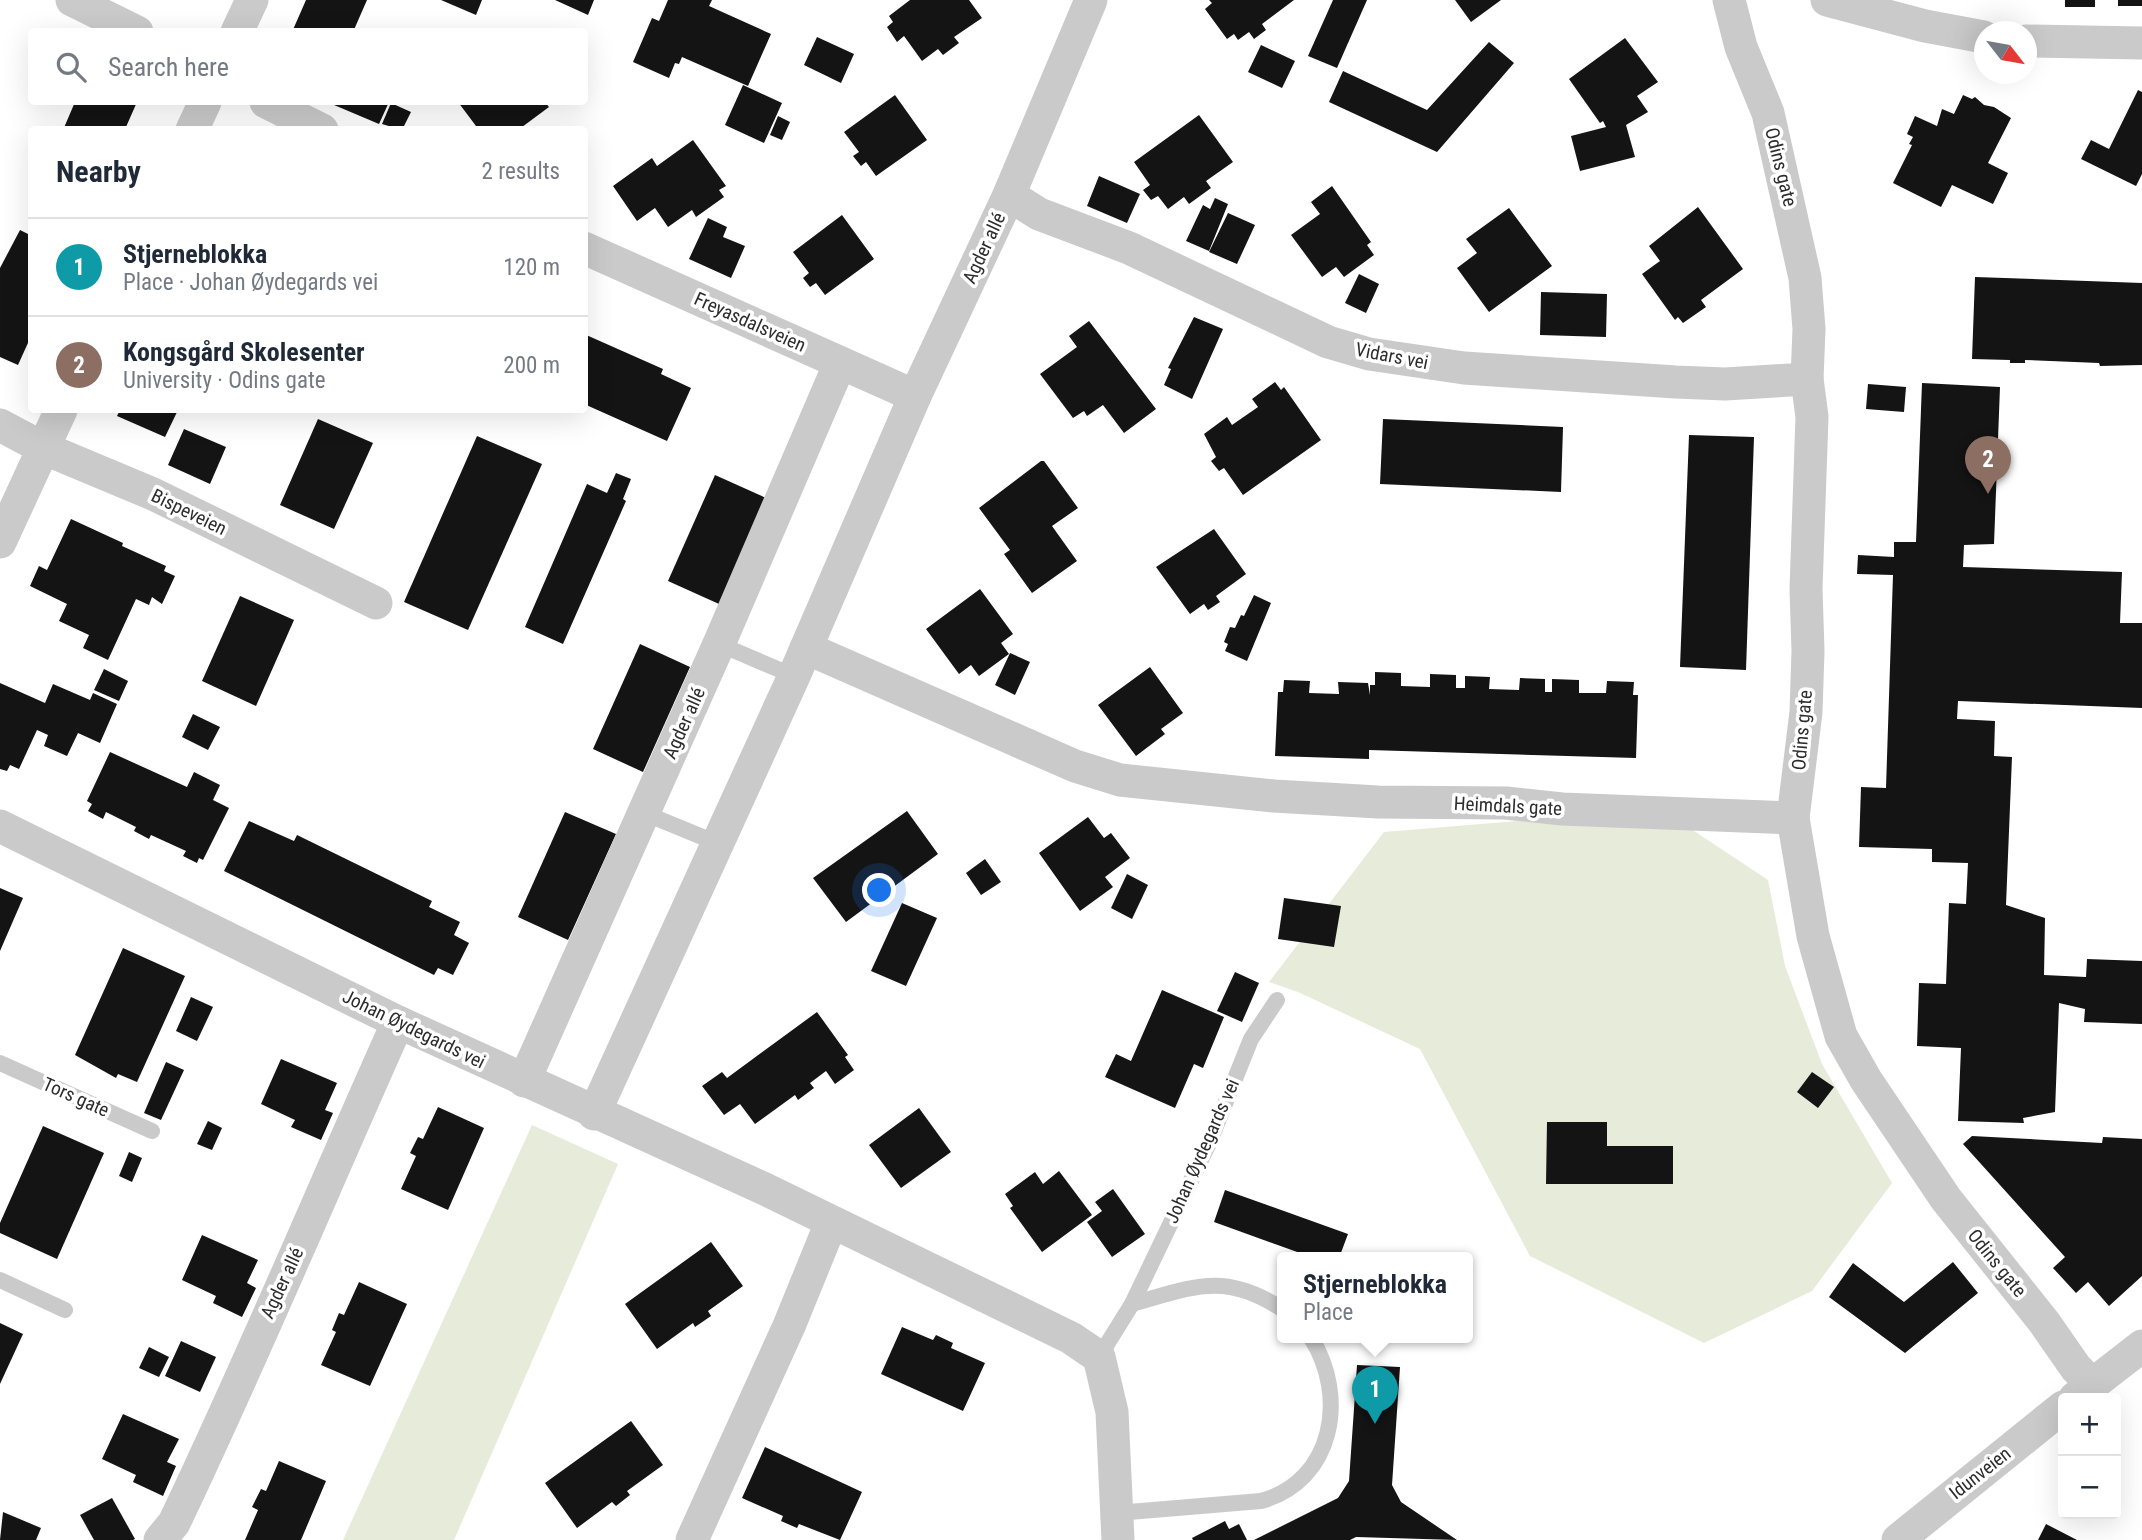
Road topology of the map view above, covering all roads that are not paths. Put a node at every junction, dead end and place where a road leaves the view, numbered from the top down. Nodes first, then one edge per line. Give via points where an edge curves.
1 (72, 0) edge
2 (252, 0) edge
3 (1091, 0) edge
4 (1729, 0) edge
5 (1827, 0) edge
6 (129, 28) edge
7 (239, 28) edge
8 (1974, 35) edge
9 (2037, 41) edge
10 (2142, 43) edge
11 (204, 105) edge
12 (272, 105) edge
13 (194, 126) edge
14 (314, 126) edge
15 (1009, 195) junction
16 (588, 250) edge
17 (840, 363) junction
18 (1807, 379) junction
19 (915, 396) junction
20 (60, 413) edge
21 (0, 425) edge
22 (43, 448) junction
23 (0, 542) edge
24 (376, 603) dead end
25 (719, 644) junction
26 (800, 662) junction
27 (644, 813) junction
28 (1793, 818) junction
29 (0, 826) edge
30 (717, 843) junction
31 (1277, 1000) dead end
32 (398, 1022) junction
33 (0, 1063) edge
34 (524, 1081) junction
35 (594, 1114) junction
36 (152, 1131) dead end
37 (831, 1223) junction
38 (0, 1280) edge
39 (1132, 1304) junction
40 (1277, 1305) edge
41 (65, 1310) dead end
42 (1314, 1343) edge
43 (2142, 1346) edge
44 (1099, 1357) junction
45 (2083, 1391) edge
46 (2058, 1411) edge
47 (1117, 1526) edge
48 (160, 1540) edge
49 (692, 1540) edge
50 (1898, 1540) edge

1 - 6 street
2 - 7 street
3 - 15 street, Agder allé
4 - 18 street, Odins gate via 1741,47 1768,113 1794,219 1805,278
5 - 8 street
9 - 10 street
11 - 13 street
12 - 14 street
15 - 18 street, Vidars vei via 1039,214 1129,247 1317,337 1369,354 1464,368 1688,382
15 - 19 street, Agder allé
16 - 17 street, Freyasdalsveien
17 - 19 street, Freyasdalsveien
17 - 25 street, Agder allé
18 - 28 street, Odins gate via 1812,417 1808,663
19 - 26 street, Agder allé
20 - 22 street
21 - 22 street, Bispeveien
22 - 23 street
22 - 24 street, Bispeveien via 153,494
25 - 26 lane
25 - 27 street, Agder allé
26 - 28 street, Heimdals gate via 1120,780 1378,802 1506,803
26 - 30 street, Agder allé
27 - 30 lane
27 - 34 street, Agder allé
28 - 45 street, Odins gate via 1813,936 1841,1036 1924,1170 2076,1368
29 - 32 street, Johan Øydegards vei
30 - 35 street, Agder allé
31 - 39 lane, Johan Øydegards vei via 1251,1039 1210,1141
32 - 34 street, Johan Øydegards vei
32 - 48 street, Agder allé via 230,1406 174,1523
33 - 36 lane, Tors gate
34 - 35 street, Johan Øydegards vei
35 - 37 street, Johan Øydegards vei
37 - 44 street, Johan Øydegards vei via 1025,1314
37 - 49 street
38 - 41 lane
39 - 40 lane via 1209,1284 1238,1289
39 - 44 lane, Johan Øydegards vei
42 - 47 lane via 1326,1367 1332,1411 1323,1450 1305,1476 1278,1497
43 - 45 street
44 - 47 street via 1112,1412
46 - 50 street, Idunveien

